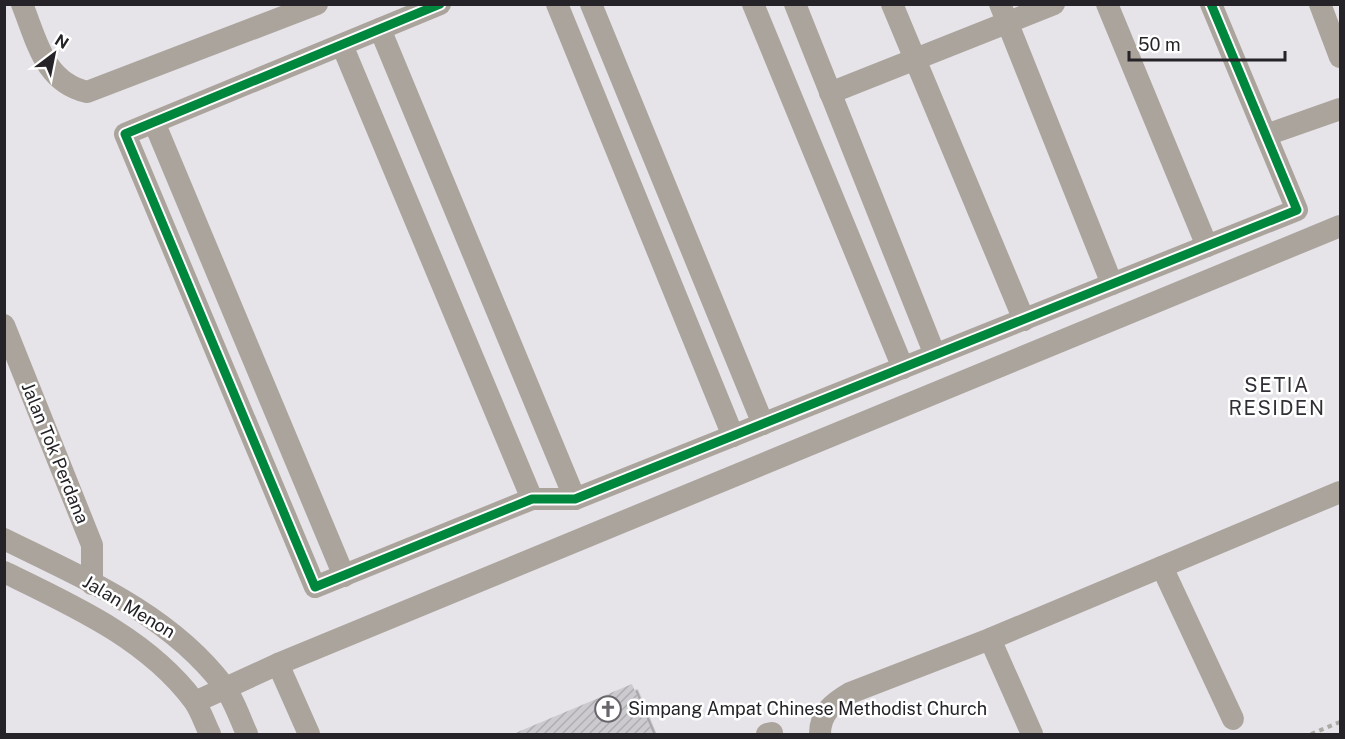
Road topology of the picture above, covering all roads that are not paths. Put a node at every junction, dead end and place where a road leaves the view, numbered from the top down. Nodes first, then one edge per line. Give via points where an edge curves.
1 (22, 4) edge
2 (317, 4) edge
3 (440, 4) edge
4 (557, 4) edge
5 (591, 4) edge
6 (753, 4) edge
7 (795, 4) edge
8 (892, 4) edge
9 (1054, 4) edge
10 (1107, 4) edge
11 (1211, 4) edge
12 (1320, 4) edge
13 (1004, 14) edge
14 (380, 29) junction
15 (342, 45) junction
16 (1341, 57) edge
17 (916, 59) junction
18 (830, 93) junction
19 (1341, 109) edge
20 (154, 122) junction
21 (1266, 135) junction
22 (1341, 226) edge
23 (1208, 246) junction
24 (1112, 284) junction
25 (1024, 320) junction
26 (4, 325) edge
27 (935, 355) junction
28 (903, 368) junction
29 (859, 386) junction
30 (814, 404) junction
31 (872, 419) junction
32 (763, 424) junction
33 (733, 436) junction
34 (828, 437) junction
35 (1339, 496) edge
36 (532, 499) junction
37 (575, 499) junction
38 (4, 539) edge
39 (1162, 567) junction
40 (4, 572) edge
41 (344, 576) junction
42 (92, 584) junction
43 (990, 639) junction
44 (278, 664) junction
45 (224, 687) junction
46 (195, 702) junction
47 (1233, 719) dead end
48 (210, 735) edge
49 (247, 735) edge
50 (309, 735) edge
51 (820, 735) edge
52 (1032, 735) edge

1 - 2 street via 47,66 70,88 87,92
3 - 14 street
4 - 33 street
5 - 32 street
6 - 28 street
7 - 18 street
8 - 17 street
9 - 13 street
10 - 23 street
11 - 21 street
12 - 16 street
13 - 17 street
13 - 24 street
14 - 15 street
14 - 37 street
15 - 20 street
15 - 36 street
17 - 18 street
17 - 25 street
18 - 27 street
19 - 21 street
20 - 41 street
20 - 41 street via 127,132 125,137 312,585 316,587
21 - 23 street via 1297,210
22 - 31 street
23 - 24 street
24 - 25 street
25 - 27 street
26 - 42 street, Jalan Tok Perdana via 92,545
27 - 28 street
28 - 29 street
29 - 30 street
29 - 31 street
30 - 32 street
30 - 34 street
31 - 34 street
32 - 33 street
33 - 37 street
34 - 44 street
35 - 39 street
36 - 37 street
36 - 41 street
38 - 42 street, Jalan Menon
39 - 43 street
39 - 47 street
40 - 46 street, Jalan Menon via 80,609 138,647
42 - 45 street, Jalan Menon via 140,610 183,640
43 - 51 street via 850,693 830,705 820,725
43 - 52 street
44 - 45 street
44 - 50 street
45 - 46 street
45 - 49 street, Jalan Menon
46 - 48 street, Jalan Menon

